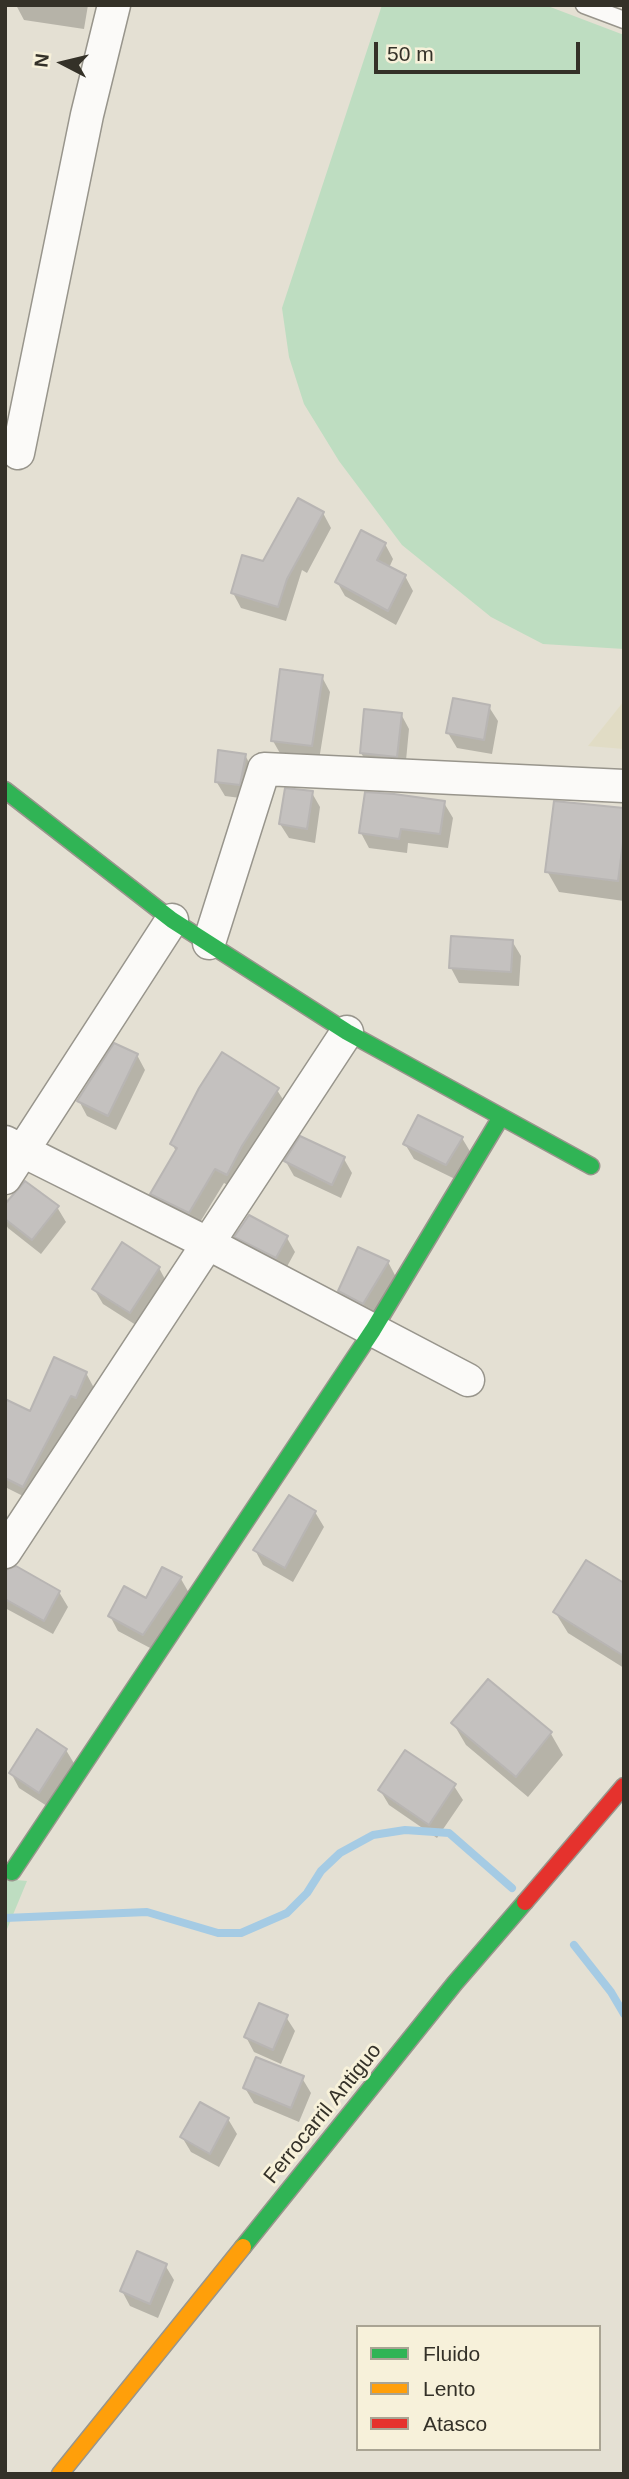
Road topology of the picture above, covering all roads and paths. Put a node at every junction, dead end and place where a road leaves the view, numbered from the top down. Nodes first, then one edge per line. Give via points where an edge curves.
1 (114, 5) edge
2 (584, 5) edge
3 (624, 20) edge
4 (18, 453) dead end
5 (624, 786) edge
6 (6, 794) edge
7 (172, 919) junction
8 (208, 943) junction
9 (346, 1032) junction
10 (501, 1117) junction
11 (14, 1146) edge
12 (592, 1166) dead end
13 (5, 1178) edge
14 (207, 1243) junction
15 (373, 1330) junction
16 (468, 1380) dead end
17 (5, 1552) edge
18 (624, 1786) edge
19 (12, 1872) dead end
20 (60, 2474) edge

1 - 4 street
2 - 3 lane
5 - 8 street via 264,769
6 - 7 street
7 - 8 street
7 - 11 street
8 - 9 street
9 - 10 street
9 - 14 street
10 - 12 street
10 - 15 street
11 - 13 street
11 - 14 street
14 - 15 street
14 - 17 street
15 - 16 street
15 - 19 street
18 - 20 street, Ferrocarril Antiguo via 455,1983

